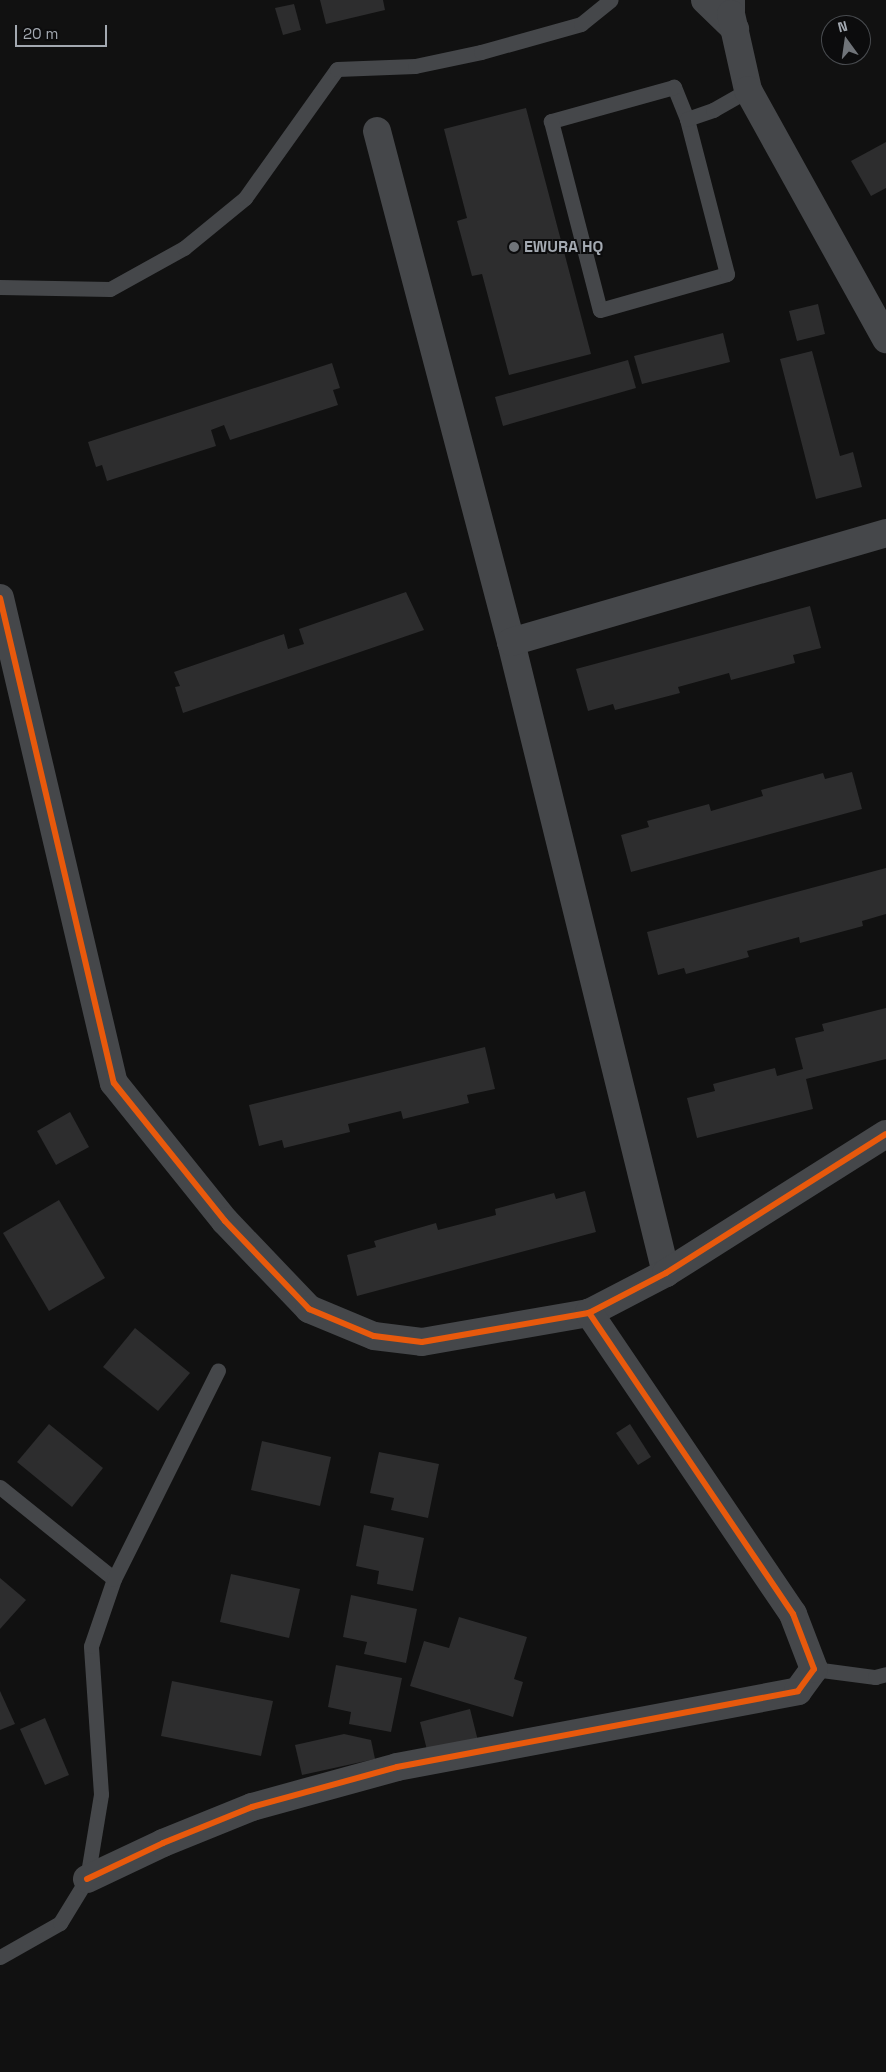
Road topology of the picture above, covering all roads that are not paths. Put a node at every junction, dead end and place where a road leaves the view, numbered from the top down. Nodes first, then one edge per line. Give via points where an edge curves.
1 (611, 0) edge
2 (705, 0) edge
3 (731, 0) edge
4 (734, 30) junction
5 (748, 90) junction
6 (687, 119) junction
7 (377, 131) dead end
8 (0, 287) edge
9 (886, 339) edge
10 (886, 533) edge
11 (0, 598) edge
12 (511, 642) junction
13 (886, 1134) edge
14 (666, 1273) junction
15 (589, 1313) junction
16 (218, 1370) dead end
17 (0, 1487) edge
18 (114, 1579) junction
19 (814, 1669) junction
20 (886, 1674) edge
21 (87, 1879) junction
22 (0, 1957) edge

1 - 8 lane via 581,24 481,52 415,66 337,69 244,198 184,248 110,290
2 - 4 street
3 - 4 street
4 - 5 street
5 - 6 lane via 713,110
5 - 9 street
6 - 6 lane via 727,274 600,310 551,121 674,87
7 - 12 street
10 - 12 street
11 - 15 street via 114,1083 225,1221 309,1309 374,1336 422,1342
12 - 14 street
13 - 14 street
14 - 15 street
15 - 19 street via 793,1614
16 - 18 lane
17 - 18 lane
18 - 21 lane via 91,1646 100,1794
19 - 20 lane via 875,1677
19 - 21 street via 798,1692 397,1767 252,1807 163,1843
21 - 22 lane via 60,1923

